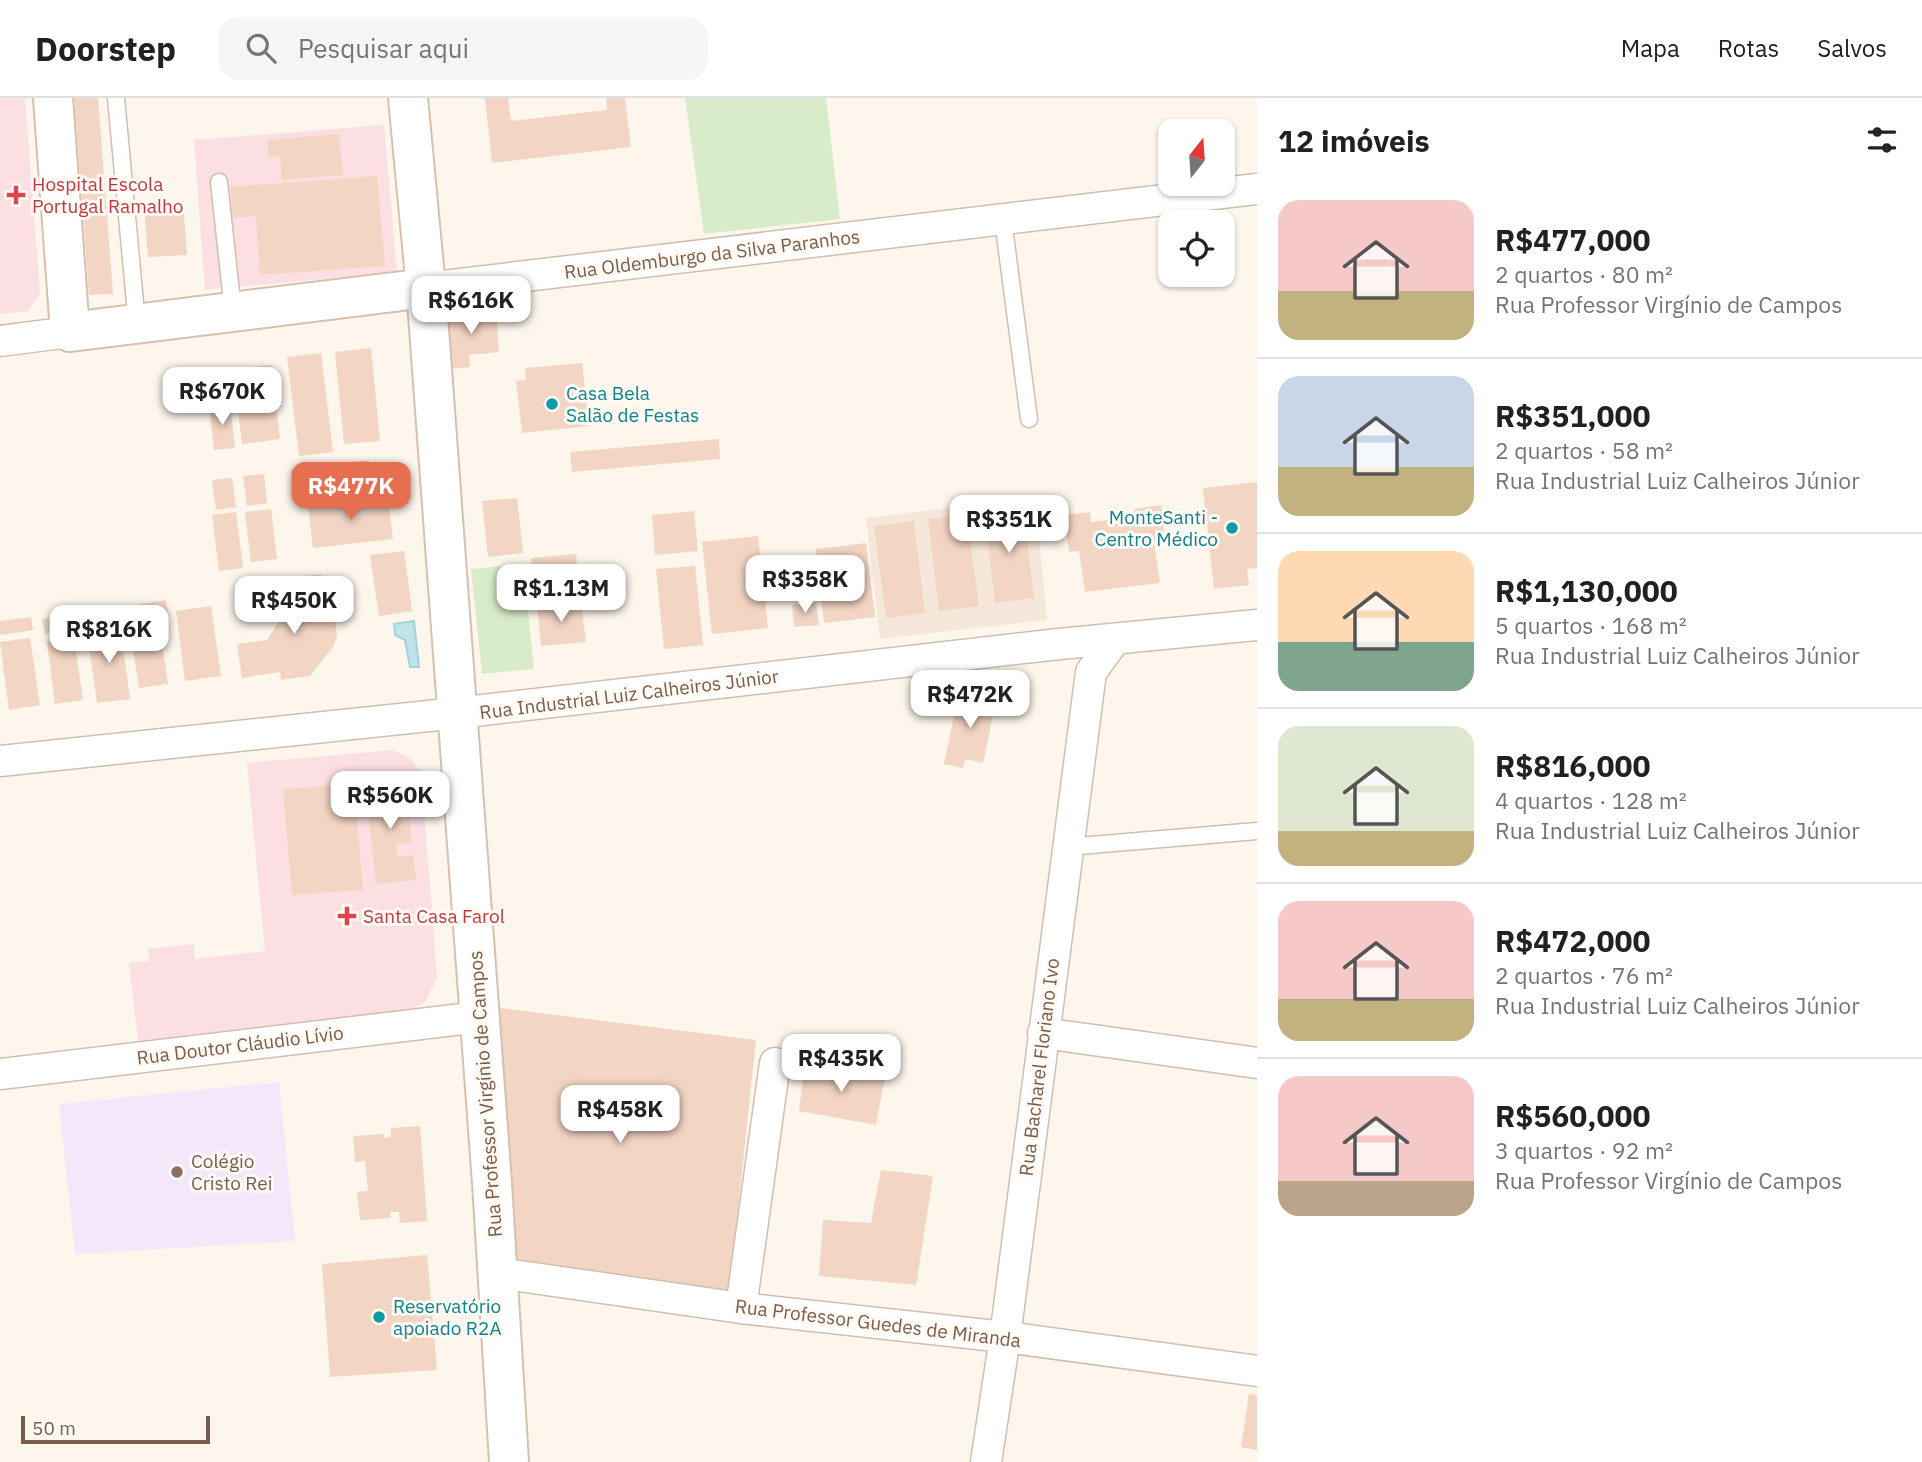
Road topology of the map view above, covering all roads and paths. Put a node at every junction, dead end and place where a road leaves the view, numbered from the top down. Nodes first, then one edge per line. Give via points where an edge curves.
1 (53, 98) edge
2 (116, 98) edge
3 (408, 98) edge
4 (219, 182) dead end
5 (1257, 189) edge
6 (1003, 220) junction
7 (426, 288) junction
8 (234, 312) junction
9 (137, 324) junction
10 (70, 332) junction
11 (0, 341) edge
12 (1029, 419) dead end
13 (1257, 625) edge
14 (1114, 641) junction
15 (1059, 645) junction
16 (1091, 672) junction
17 (457, 713) junction
18 (0, 761) edge
19 (1257, 831) edge
20 (1068, 847) junction
21 (480, 1017) junction
22 (1043, 1033) junction
23 (775, 1063) dead end
24 (1257, 1063) edge
25 (0, 1074) edge
26 (499, 1273) junction
27 (741, 1308) junction
28 (1005, 1337) junction
29 (1257, 1371) edge
30 (509, 1462) edge
31 (986, 1462) edge

1 - 10 street
2 - 9 lane
3 - 7 street, Rua Professor Virgínio de Campos
4 - 8 lane
5 - 6 street, Rua Oldemburgo da Silva Paranhos
6 - 7 street, Rua Oldemburgo da Silva Paranhos
6 - 12 lane
7 - 8 street, Rua Oldemburgo da Silva Paranhos
7 - 17 street, Rua Professor Virgínio de Campos
8 - 9 street, Rua Oldemburgo da Silva Paranhos
9 - 10 street, Rua Oldemburgo da Silva Paranhos
10 - 11 street, Rua Oldemburgo da Silva Paranhos
13 - 14 street, Rua Industrial Luiz Calheiros Júnior
14 - 15 street, Rua Industrial Luiz Calheiros Júnior
14 - 16 street, Rua Bacharel Floriano Ivo
15 - 16 street
15 - 17 street, Rua Industrial Luiz Calheiros Júnior
16 - 20 street, Rua Bacharel Floriano Ivo
17 - 18 street, Rua Industrial Luiz Calheiros Júnior
17 - 21 street, Rua Professor Virgínio de Campos
19 - 20 lane
20 - 22 street, Rua Bacharel Floriano Ivo
21 - 25 street, Rua Doutor Cláudio Lívio
21 - 26 street, Rua Professor Virgínio de Campos
22 - 24 street
22 - 28 street, Rua Bacharel Floriano Ivo
23 - 27 street
26 - 27 street, Rua Professor Guedes de Miranda
26 - 30 street, Rua Professor Virgínio de Campos
27 - 28 street, Rua Professor Guedes de Miranda
28 - 29 street, Rua Professor Guedes de Miranda
28 - 31 street, Rua Bacharel Floriano Ivo

